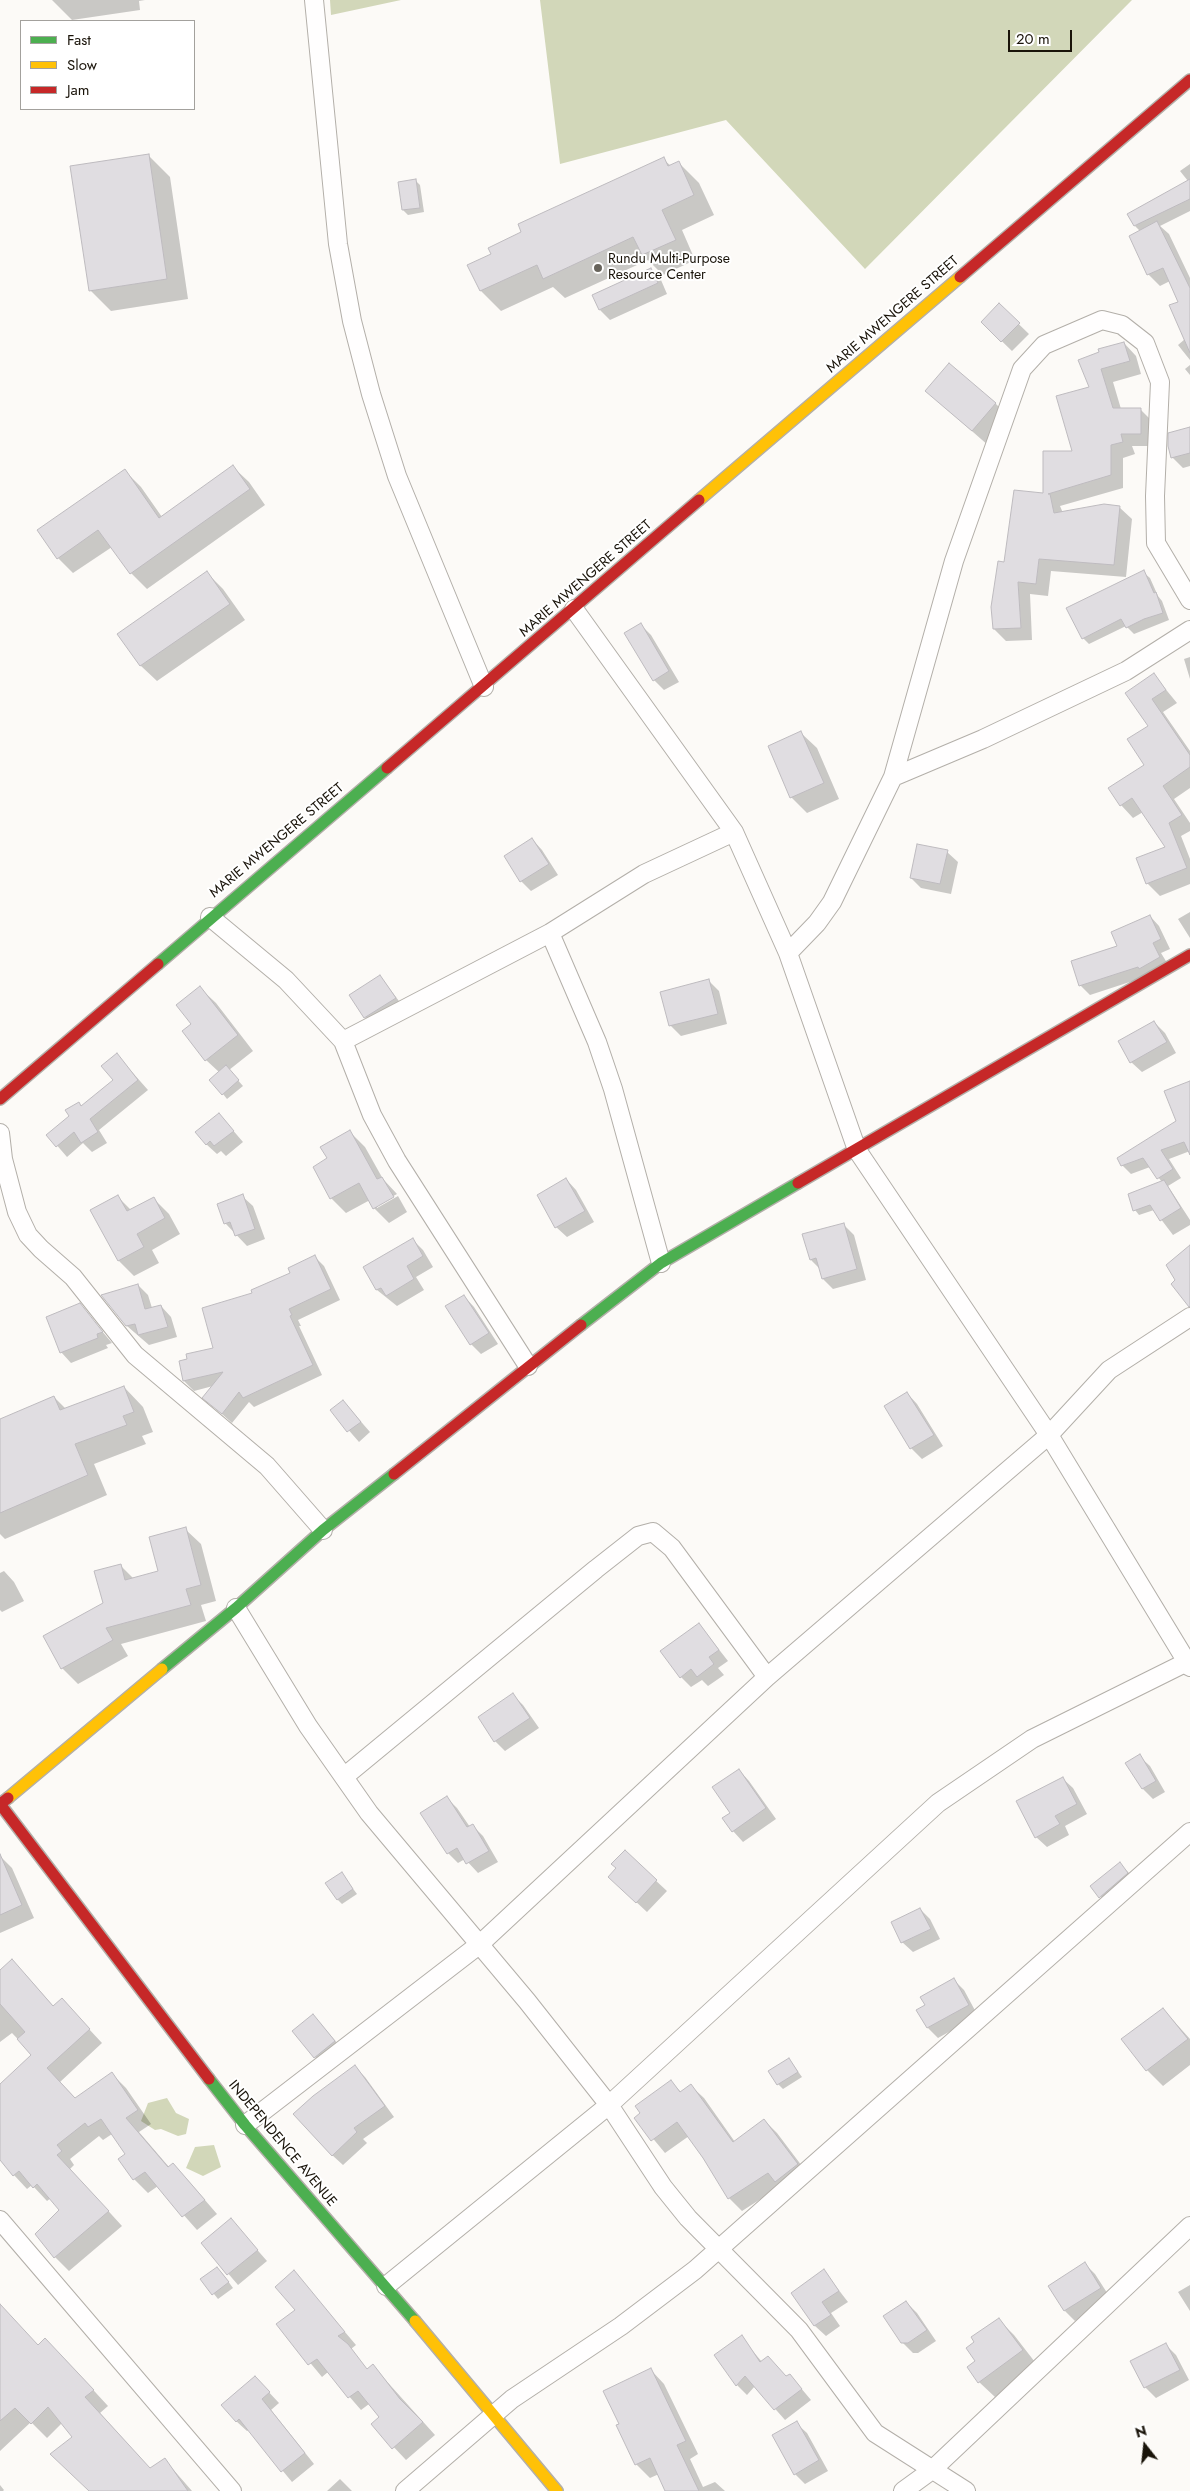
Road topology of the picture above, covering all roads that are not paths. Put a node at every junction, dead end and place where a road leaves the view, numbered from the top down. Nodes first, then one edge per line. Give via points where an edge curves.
1 (314, 0) edge
2 (1190, 80) edge
3 (1190, 600) edge
4 (574, 610) junction
5 (1190, 630) edge
6 (484, 687) junction
7 (893, 777) junction
8 (734, 832) junction
9 (210, 917) junction
10 (550, 933) junction
11 (788, 954) junction
12 (1190, 955) edge
13 (343, 1041) junction
14 (0, 1099) edge
15 (0, 1133) edge
16 (857, 1150) junction
17 (662, 1262) junction
18 (1190, 1317) edge
19 (528, 1366) junction
20 (1049, 1435) junction
21 (323, 1530) junction
22 (236, 1608) junction
23 (1189, 1664) edge
24 (767, 1677) junction
25 (345, 1776) junction
26 (0, 1804) edge
27 (1190, 1832) edge
28 (480, 1944) junction
29 (609, 2105) junction
30 (245, 2125) junction
31 (0, 2220) edge
32 (1190, 2226) edge
33 (719, 2250) junction
34 (386, 2286) junction
35 (494, 2416) junction
36 (932, 2470) junction
37 (232, 2491) edge
38 (405, 2491) edge
39 (557, 2491) edge
40 (903, 2491) edge
41 (966, 2491) edge

1 - 6 street via 338,244 352,321 397,476
2 - 4 street, MARIE MWENGERE STREET
3 - 7 street via 1156,543 1160,382 1145,343 1122,325 1102,320 1044,345 1022,369 954,561
4 - 6 street, MARIE MWENGERE STREET
4 - 8 street
5 - 7 street via 1126,671 983,739
6 - 9 street, MARIE MWENGERE STREET
7 - 11 street via 832,902
8 - 10 street via 644,874
8 - 11 street
9 - 13 street via 286,980
9 - 14 street, MARIE MWENGERE STREET
10 - 13 street
10 - 17 street via 610,1080
11 - 16 street
12 - 16 street
13 - 19 street via 372,1114 397,1161
15 - 21 street via 3,1159 15,1203 28,1235 74,1277 135,1355 266,1466
16 - 17 street
16 - 20 street
17 - 19 street
18 - 20 street via 1109,1370
19 - 21 street
20 - 23 street
20 - 24 street
21 - 22 street
22 - 25 street via 308,1726
22 - 26 street
23 - 29 street via 1032,1739 938,1803
24 - 25 street via 672,1548 653,1532 638,1536
24 - 28 street
25 - 28 street via 369,1813 408,1862
26 - 30 street, INDEPENDENCE AVENUE
27 - 33 street
28 - 29 street
28 - 30 street
29 - 33 street via 663,2188
29 - 34 street
30 - 34 street, INDEPENDENCE AVENUE
31 - 37 street
32 - 36 street
33 - 35 street via 672,2288 512,2399
33 - 36 street via 799,2330 874,2433
34 - 35 street, INDEPENDENCE AVENUE
35 - 38 street
35 - 39 street, INDEPENDENCE AVENUE
36 - 40 street
36 - 41 street

